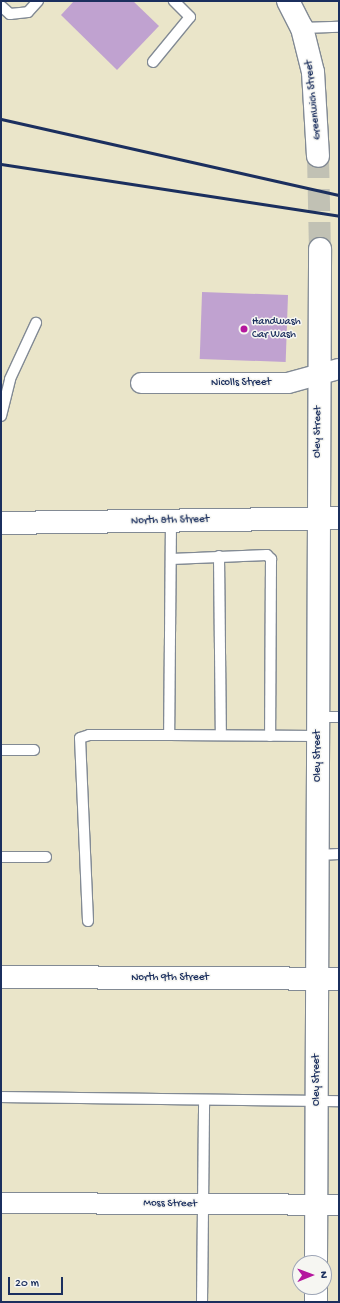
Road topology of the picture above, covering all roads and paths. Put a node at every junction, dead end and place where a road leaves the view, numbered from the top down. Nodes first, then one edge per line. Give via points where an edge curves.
1 (38, 1) edge
2 (174, 1) edge
3 (288, 1) edge
4 (1, 6) edge
5 (339, 27) edge
6 (302, 28) junction
7 (153, 62) dead end
8 (318, 156) tunnel mouth
9 (320, 249) tunnel mouth
10 (36, 323) dead end
11 (329, 372) edge
12 (141, 383) dead end
13 (1, 416) edge
14 (317, 518) junction
15 (339, 518) edge
16 (171, 521) junction
17 (1, 523) edge
18 (219, 556) junction
19 (171, 559) junction
20 (339, 717) edge
21 (318, 727) junction
22 (221, 734) junction
23 (169, 735) junction
24 (270, 736) junction
25 (1, 750) edge
26 (34, 750) dead end
27 (339, 854) edge
28 (318, 855) junction
29 (1, 857) edge
30 (46, 857) dead end
31 (88, 920) dead end
32 (1, 977) edge
33 (328, 979) edge
34 (1, 1097) edge
35 (204, 1100) junction
36 (317, 1101) junction
37 (339, 1101) edge
38 (1, 1202) edge
39 (203, 1205) junction
40 (316, 1205) junction
41 (339, 1205) edge
42 (316, 1255) edge
43 (202, 1302) edge

1 - 4 lane via 28,12 10,14
2 - 7 lane via 190,17
3 - 6 street, Greenwich Street
5 - 6 lane
6 - 8 street, Greenwich Street via 313,72
9 - 11 street, Oley Street
10 - 13 lane via 10,379
11 - 12 street, Nicolls Street via 288,383
11 - 14 street, Oley Street
14 - 15 street, North 8th Street
14 - 16 street, North 8th Street
14 - 21 street, Oley Street
16 - 17 street, North 8th Street
16 - 19 lane
18 - 19 lane
18 - 22 lane
18 - 24 lane via 267,555 271,559
19 - 23 lane
20 - 21 lane
21 - 24 lane
21 - 28 street, Oley Street
22 - 23 lane
22 - 24 lane
23 - 31 lane via 88,735 80,738
25 - 26 lane
27 - 28 lane
28 - 33 street, Oley Street
29 - 30 lane
32 - 33 street, North 9th Street
33 - 36 street, Oley Street
34 - 35 lane
35 - 36 lane
35 - 39 lane
36 - 37 lane
36 - 40 street, Oley Street
38 - 39 street, Moss Street
39 - 40 street, Moss Street
39 - 43 lane
40 - 41 street, Moss Street
40 - 42 street, Oley Street

